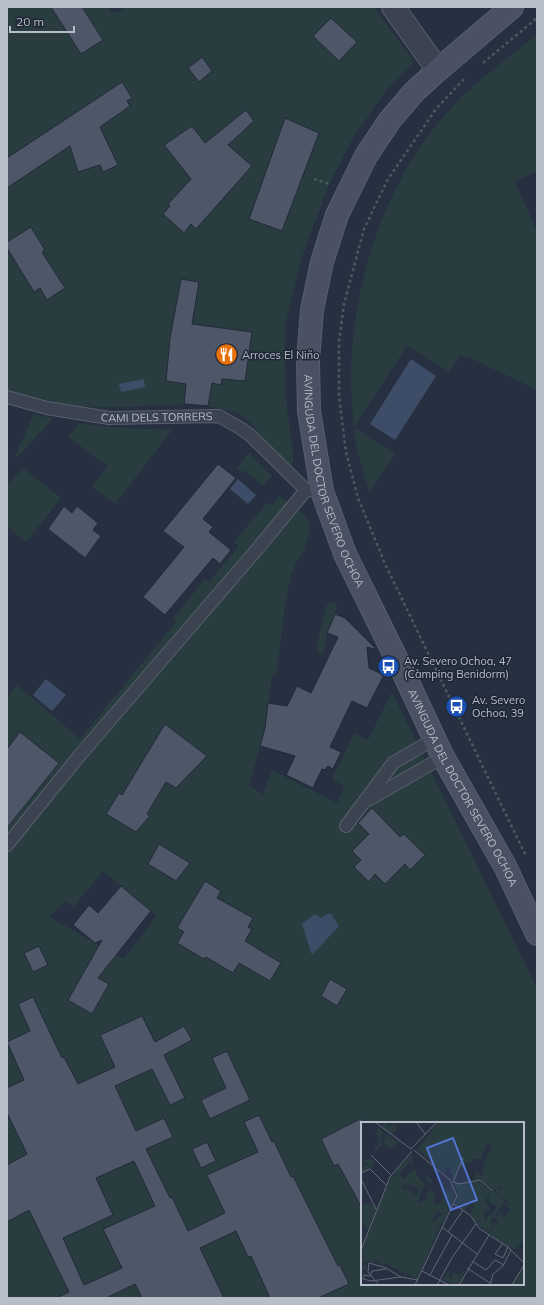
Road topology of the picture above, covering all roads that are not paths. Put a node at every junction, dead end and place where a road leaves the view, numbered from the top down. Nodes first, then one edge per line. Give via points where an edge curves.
1 (393, 7) edge
2 (512, 7) edge
3 (438, 70) junction
4 (7, 397) edge
5 (314, 491) junction
6 (439, 748) junction
7 (365, 802) junction
8 (346, 826) dead end
9 (7, 845) edge
10 (537, 934) edge

1 - 3 street
2 - 3 street, AVINGUDA DEL DOCTOR SEVERO OCHOA
3 - 5 street, AVINGUDA DEL DOCTOR SEVERO OCHOA via 414,92 390,120 366,156 337,215 322,262 312,310 308,360
4 - 5 lane, CAMI DELS TORRERS via 48,408 109,418 219,416 250,435
5 - 6 street, AVINGUDA DEL DOCTOR SEVERO OCHOA
5 - 9 lane via 259,547 80,755
6 - 7 lane
6 - 7 lane via 393,763
6 - 10 street, AVINGUDA DEL DOCTOR SEVERO OCHOA via 505,866
7 - 8 lane

